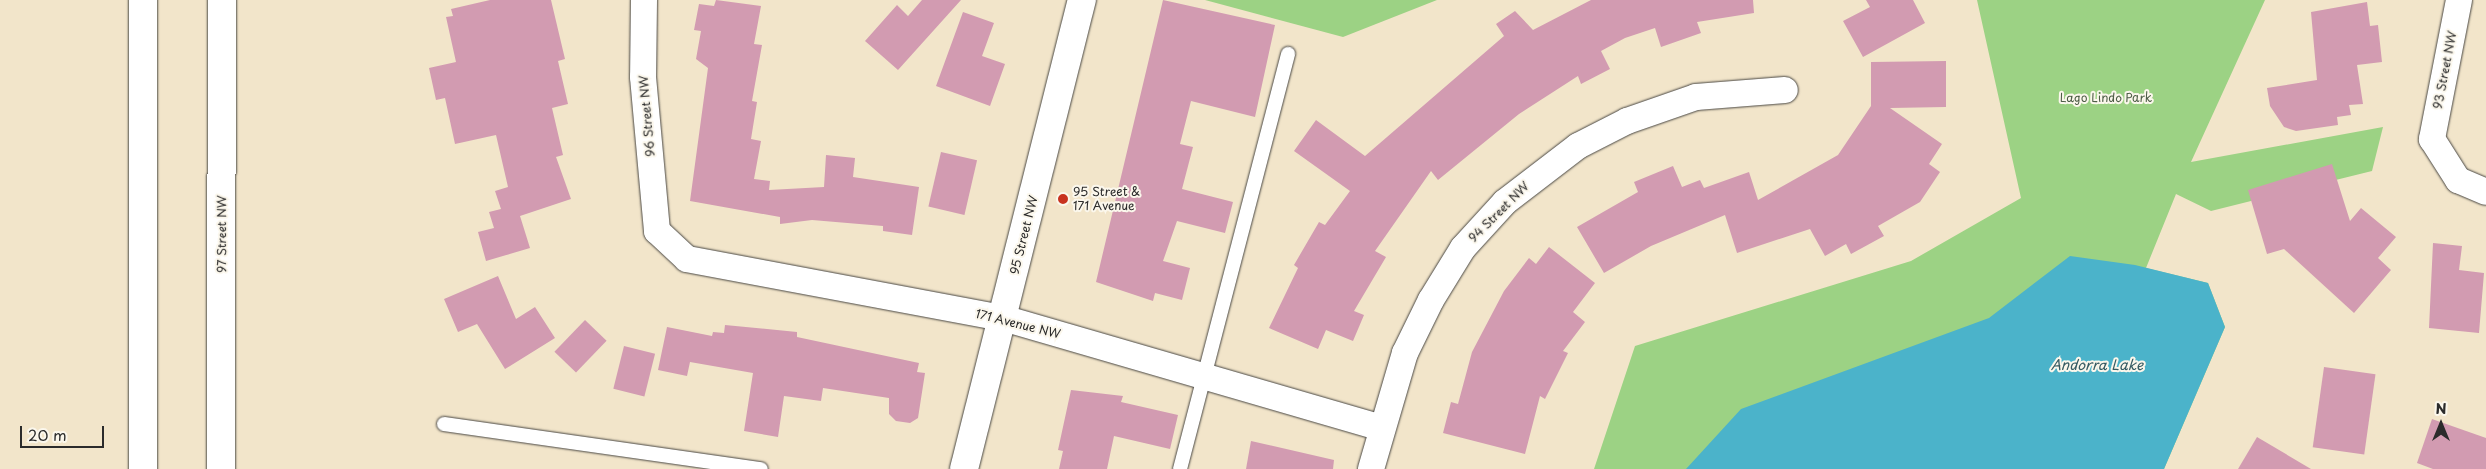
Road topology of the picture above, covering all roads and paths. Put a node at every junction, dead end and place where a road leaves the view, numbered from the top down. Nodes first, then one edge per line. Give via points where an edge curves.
1 (143, 0) edge
2 (222, 0) edge
3 (644, 0) edge
4 (1082, 0) edge
5 (2459, 0) edge
6 (1288, 54) dead end
7 (1785, 90) dead end
8 (2486, 192) edge
9 (656, 231) joint
10 (1003, 318) junction
11 (1203, 374) junction
12 (444, 424) dead end
13 (1381, 428) junction
14 (143, 469) edge
15 (221, 469) edge
16 (761, 469) edge
17 (964, 469) edge
18 (1180, 469) edge
19 (1371, 469) edge

1 - 14 main road
2 - 15 main road, 97 Street NW
3 - 9 street, 96 Street NW via 643,77
4 - 10 main road, 95 Street NW
5 - 8 street, 93 Street NW via 2432,139 2458,180
6 - 11 lane
7 - 13 street, 94 Street NW via 1696,97 1668,104 1578,146 1543,169 1505,202 1458,256 1405,354
9 - 10 street, 171 Avenue NW via 687,259
10 - 11 street, 171 Avenue NW
10 - 17 main road, 95 Street NW
11 - 13 street, 171 Avenue NW
11 - 18 lane
12 - 16 lane
13 - 19 street, 94 Street NW

